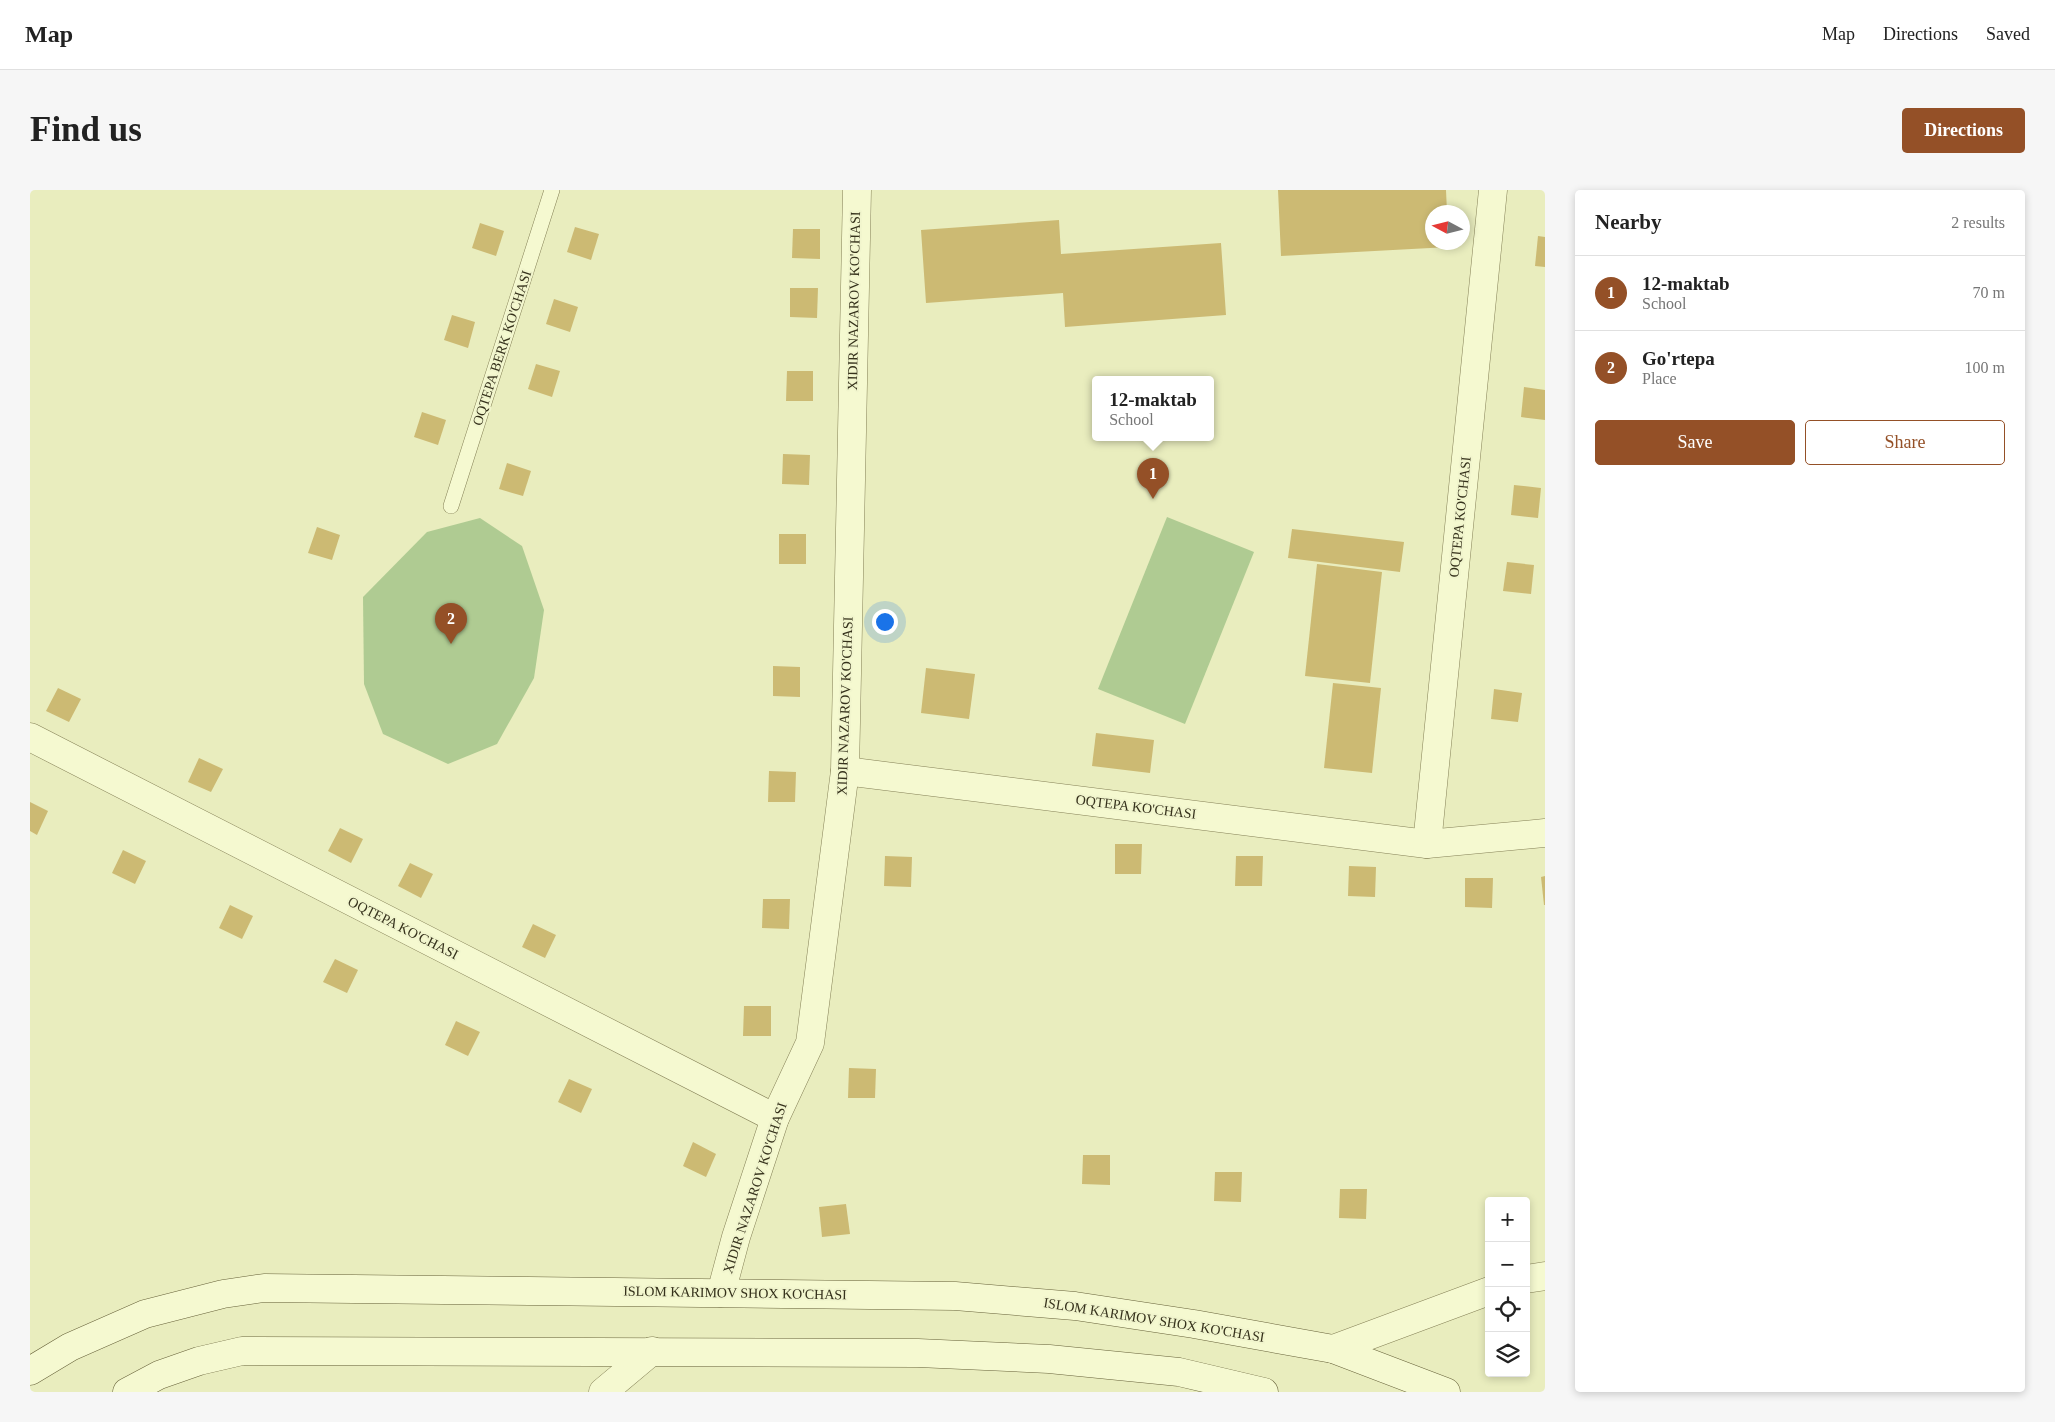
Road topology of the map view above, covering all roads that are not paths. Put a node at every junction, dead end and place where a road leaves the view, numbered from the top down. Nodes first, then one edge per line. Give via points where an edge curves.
1 (552, 190) edge
2 (857, 190) edge
3 (1493, 190) edge
4 (451, 506) dead end
5 (30, 737) edge
6 (845, 771) junction
7 (1545, 832) edge
8 (1427, 844) junction
9 (775, 1118) junction
10 (1545, 1276) edge
11 (1530, 1278) edge
12 (1485, 1292) edge
13 (721, 1294) junction
14 (1332, 1349) junction
15 (652, 1351) junction
16 (30, 1372) edge
17 (127, 1392) edge
18 (603, 1392) edge
19 (1264, 1392) edge
20 (1446, 1392) edge

1 - 4 lane, OQTEPA BERK KO'CHASI
2 - 6 street, XIDIR NAZAROV KO'CHASI
3 - 8 street, OQTEPA KO'CHASI
5 - 9 street, OQTEPA KO'CHASI
6 - 8 street, OQTEPA KO'CHASI
6 - 9 street, XIDIR NAZAROV KO'CHASI via 810,1042
7 - 8 street, OQTEPA KO'CHASI
9 - 13 street, XIDIR NAZAROV KO'CHASI via 736,1236
10 - 11 street
12 - 14 street
13 - 14 street, ISLOM KARIMOV SHOX KO'CHASI via 955,1296 1075,1306
13 - 16 street, ISLOM KARIMOV SHOX KO'CHASI via 264,1288 223,1294 145,1314 70,1347
14 - 20 street, ISLOM KARIMOV SHOX KO'CHASI
15 - 17 street via 242,1351 159,1375
15 - 18 street
15 - 19 street via 918,1353 1048,1359 1179,1372

